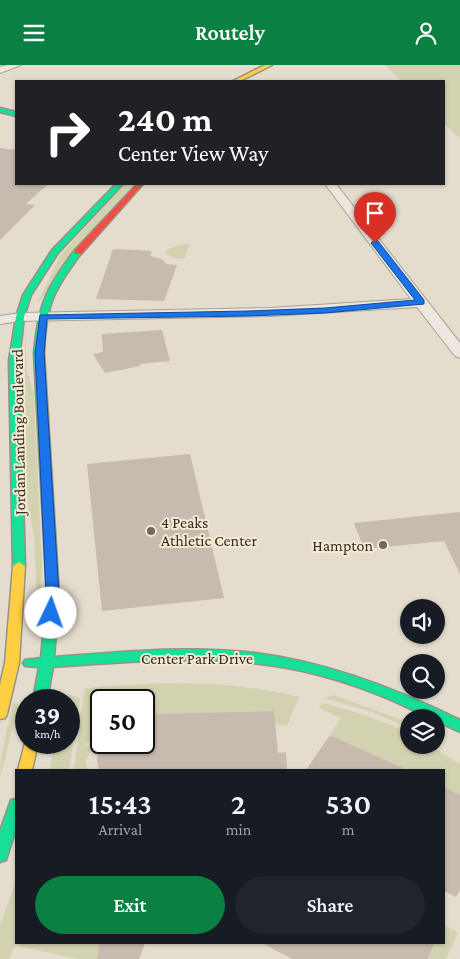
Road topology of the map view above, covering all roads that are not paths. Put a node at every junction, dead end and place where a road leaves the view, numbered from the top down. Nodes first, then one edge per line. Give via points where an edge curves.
1 (17, 65) edge
2 (251, 65) edge
3 (269, 65) edge
4 (0, 70) edge
5 (230, 79) edge
6 (0, 110) edge
7 (15, 114) edge
8 (119, 185) edge
9 (139, 185) edge
10 (331, 185) edge
11 (421, 302) junction
12 (0, 312) edge
13 (20, 317) junction
14 (43, 317) junction
15 (0, 320) edge
16 (460, 353) edge
17 (4, 663) edge
18 (47, 663) junction
19 (42, 689) edge
20 (0, 714) edge
21 (460, 726) edge
22 (29, 754) edge
23 (25, 769) edge
24 (15, 808) edge
25 (0, 855) edge

1 - 4 street
2 - 5 main road
3 - 5 main road
6 - 7 main road
8 - 13 main road, Jordan Landing Boulevard via 55,253 27,295
9 - 14 main road, Jordan Landing Boulevard via 83,246 48,297
10 - 11 street
11 - 14 street via 325,311
11 - 16 street
12 - 13 street
13 - 14 street
13 - 15 street
13 - 17 main road, Jordan Landing Boulevard via 14,361 20,550 16,625
14 - 18 main road, Jordan Landing Boulevard via 39,353 53,595
17 - 18 main road, Center Park Drive
17 - 20 main road, Jordan Landing Boulevard
18 - 19 main road, Jordan Landing Boulevard
18 - 21 main road, Center Park Drive via 197,655 274,660 387,692
22 - 23 main road
24 - 25 main road

